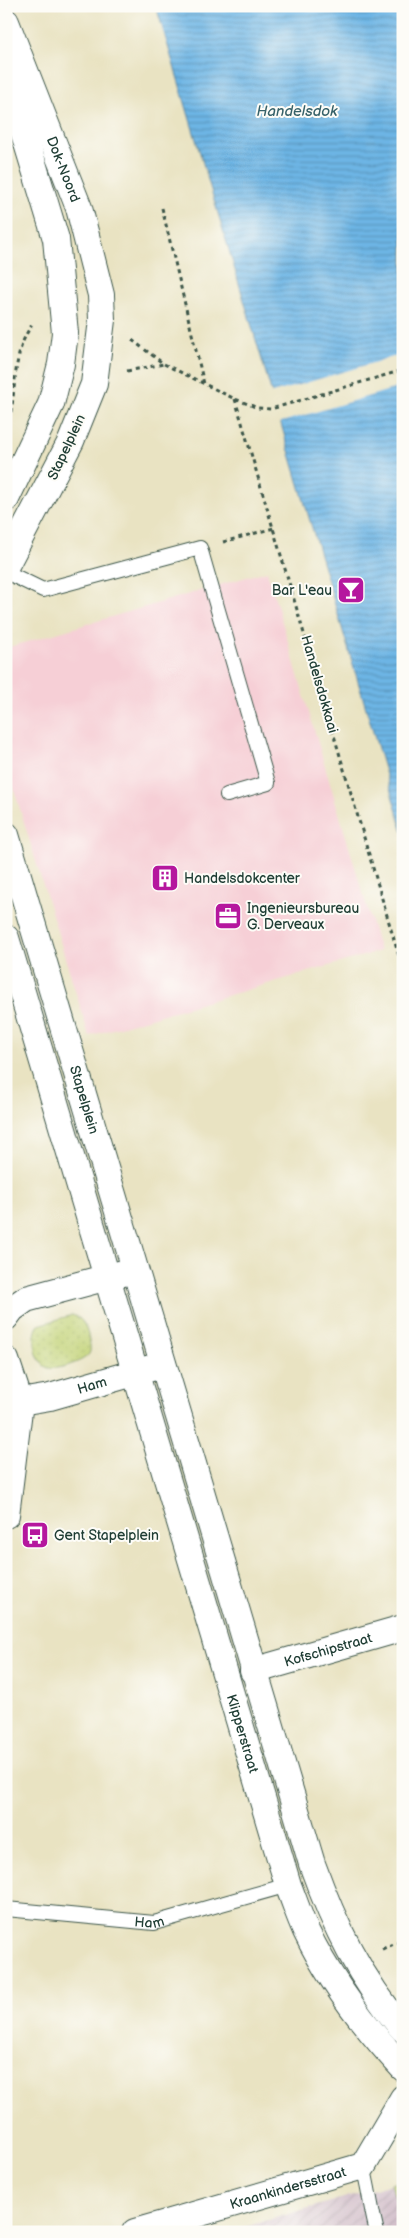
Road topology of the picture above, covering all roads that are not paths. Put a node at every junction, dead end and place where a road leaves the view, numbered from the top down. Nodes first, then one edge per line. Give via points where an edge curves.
1 (6, 22) edge
2 (6, 74) edge
3 (102, 320) joint
4 (6, 499) edge
5 (6, 565) edge
6 (6, 572) edge
7 (226, 795) dead end
8 (6, 835) edge
9 (6, 938) edge
10 (15, 1002) edge
11 (100, 1149) junction
12 (71, 1157) junction
13 (136, 1270) junction
14 (106, 1278) junction
15 (8, 1311) edge
16 (6, 1360) edge
17 (164, 1365) junction
18 (135, 1373) junction
19 (20, 1402) junction
20 (6, 1515) edge
21 (403, 1628) edge
22 (253, 1671) junction
23 (288, 1885) junction
24 (6, 1909) edge
25 (403, 2030) edge
26 (403, 2068) edge
27 (403, 2098) edge
28 (363, 2166) junction
29 (189, 2224) edge
30 (135, 2232) edge
31 (377, 2232) edge

1 - 3 street, Dok-Noord via 79,208 101,295
2 - 4 street, Dok-Noord via 56,239 65,333 62,364 51,404
3 - 5 street, Stapelplein via 94,384 71,441
6 - 7 lane via 43,590 200,548 268,783
8 - 11 street, Stapelplein
9 - 10 street
10 - 12 street
11 - 12 street
11 - 13 street, Stapelplein
12 - 14 street
13 - 14 street
13 - 17 street, Stapelplein
14 - 15 street via 26,1300
14 - 18 street
16 - 19 street
17 - 18 street, Ham
17 - 22 street, Klipperstraat
18 - 19 street, Ham
18 - 23 street, Klipperstraat
19 - 20 street
21 - 22 street, Kofschipstraat
22 - 25 street, Klipperstraat via 330,1914 356,1963 385,2009
23 - 24 lane, Ham via 154,1923
23 - 26 street, Klipperstraat via 306,1931 326,1968 355,2011
27 - 28 street, Kraankindersstraat
28 - 29 street, Kraankindersstraat
28 - 31 lane
29 - 30 street, Kraankindersstraat

